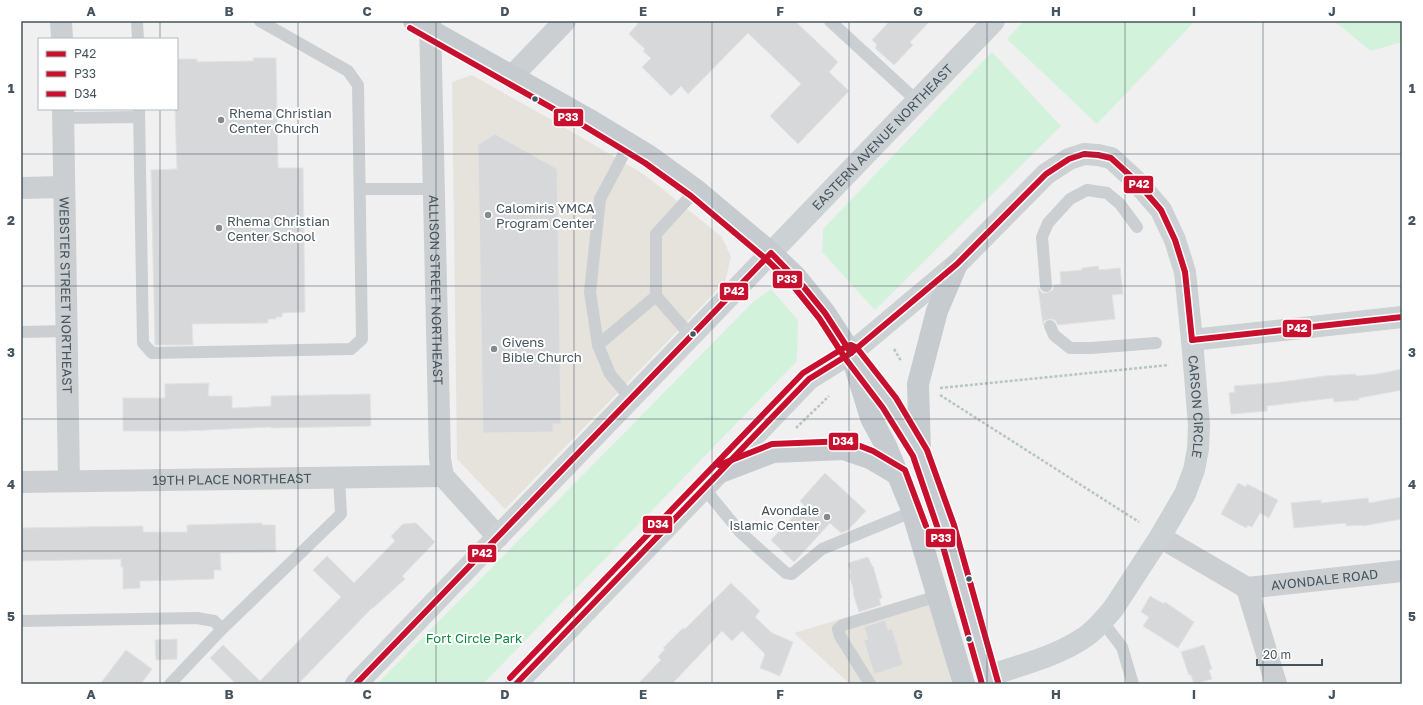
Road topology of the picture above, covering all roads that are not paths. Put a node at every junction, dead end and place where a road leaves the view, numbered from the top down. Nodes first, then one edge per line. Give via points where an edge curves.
1 (61, 21) edge
2 (137, 21) edge
3 (260, 21) edge
4 (565, 21) edge
5 (830, 21) edge
6 (994, 21) edge
7 (425, 24) edge
8 (62, 38) edge
9 (138, 38) edge
10 (512, 76) junction
11 (917, 101) junction
12 (63, 113) edge
13 (139, 113) edge
14 (629, 144) junction
15 (64, 187) junction
16 (21, 188) edge
17 (360, 189) junction
18 (434, 189) junction
19 (696, 190) junction
20 (1137, 227) dead end
21 (771, 253) junction
22 (957, 264) junction
23 (1046, 286) dead end
24 (656, 296) junction
25 (1402, 317) edge
26 (1050, 326) dead end
27 (66, 331) junction
28 (21, 332) edge
29 (691, 336) junction
30 (1192, 340) junction
31 (1156, 343) dead end
32 (598, 344) junction
33 (851, 353) junction
34 (631, 399) junction
35 (920, 453) junction
36 (443, 476) junction
37 (899, 476) junction
38 (339, 478) junction
39 (711, 480) junction
40 (69, 481) junction
41 (21, 482) edge
42 (912, 512) junction
43 (498, 537) junction
44 (1160, 537) junction
45 (1402, 571) edge
46 (1247, 588) junction
47 (938, 596) junction
48 (21, 620) edge
49 (1102, 621) junction
50 (222, 629) junction
51 (989, 680) edge
52 (170, 684) edge
53 (356, 684) edge
54 (516, 684) edge
55 (870, 684) edge
56 (964, 684) edge
57 (1133, 684) edge
58 (1276, 684) edge

1 - 8 street
2 - 9 lane
3 - 17 lane via 348,71 358,85
4 - 10 street
5 - 11 lane
6 - 11 street, EASTERN AVENUE NORTHEAST
7 - 10 main road
7 - 18 street, ALLISON STREET NORTHEAST
10 - 14 main road
11 - 21 street, EASTERN AVENUE NORTHEAST
12 - 13 lane
12 - 15 street, WEBSTER STREET NORTHEAST
13 - 17 lane via 142,343 152,354 351,349 362,339
14 - 19 main road
14 - 32 lane via 600,199 590,292
15 - 16 street
15 - 27 street, WEBSTER STREET NORTHEAST
17 - 18 lane
18 - 36 street, ALLISON STREET NORTHEAST via 439,450
19 - 21 main road
19 - 24 lane via 656,234
20 - 23 lane via 1120,204 1107,193 1087,190 1070,199 1048,223 1042,237
21 - 29 street, EASTERN AVENUE NORTHEAST
21 - 33 main road via 825,313
22 - 30 street, CARSON CIRCLE via 1046,174 1069,159 1084,154 1111,158 1135,180 1161,210 1175,240 1185,272
22 - 33 street, CARSON CIRCLE
22 - 35 main road via 937,310 918,384
24 - 29 lane
24 - 32 lane
25 - 30 street
26 - 31 lane via 1054,335 1070,348
27 - 28 lane
27 - 40 street, WEBSTER STREET NORTHEAST
29 - 34 street, EASTERN AVENUE NORTHEAST
30 - 44 street, CARSON CIRCLE via 1199,425 1198,449 1185,494
32 - 34 lane via 610,374
33 - 35 main road via 890,403
33 - 37 main road via 871,418
33 - 39 street via 809,379
34 - 43 street, EASTERN AVENUE NORTHEAST
35 - 51 main road via 946,527
36 - 38 street, 19TH PLACE NORTHEAST
36 - 43 street
37 - 39 main road via 870,458 844,449 773,452
37 - 42 main road
38 - 40 street, 19TH PLACE NORTHEAST
38 - 50 lane via 341,514
39 - 42 lane via 740,532 786,573 792,574 822,549
39 - 54 street
40 - 41 street, 19TH PLACE NORTHEAST
42 - 47 main road
43 - 53 street, EASTERN AVENUE NORTHEAST
44 - 46 street
44 - 49 street, CARSON CIRCLE via 1113,609
45 - 46 street, AVONDALE ROAD
46 - 58 street
47 - 55 lane via 844,624 838,629
47 - 56 main road
48 - 50 lane via 198,618 214,621
49 - 51 street, CARSON CIRCLE via 1086,637 1068,647
49 - 57 lane via 1122,647
50 - 52 lane

